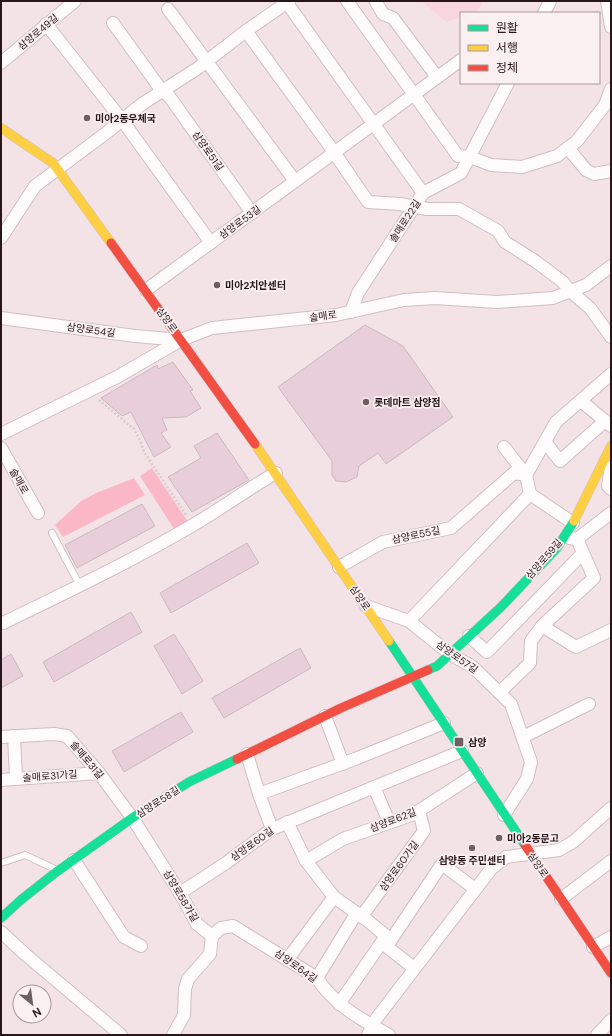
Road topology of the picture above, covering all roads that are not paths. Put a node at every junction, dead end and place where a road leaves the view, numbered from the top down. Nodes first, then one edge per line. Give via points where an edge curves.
1 (75, 1) edge
2 (346, 1) edge
3 (550, 1) edge
4 (607, 1) edge
5 (288, 2) edge
6 (376, 2) edge
7 (168, 9) dead end
8 (544, 12) edge
9 (113, 23) dead end
10 (46, 24) junction
11 (611, 27) edge
12 (246, 31) junction
13 (460, 61) edge
14 (205, 62) junction
15 (1, 63) edge
16 (437, 77) junction
17 (507, 84) edge
18 (162, 91) junction
19 (414, 94) junction
20 (610, 94) edge
21 (122, 120) junction
22 (374, 124) junction
23 (1, 128) edge
24 (568, 148) junction
25 (334, 153) junction
26 (470, 157) junction
27 (57, 169) junction
28 (611, 171) edge
29 (295, 181) junction
30 (423, 193) junction
31 (415, 207) junction
32 (252, 213) junction
33 (1, 238) edge
34 (211, 243) junction
35 (611, 266) edge
36 (146, 290) junction
37 (570, 291) junction
38 (351, 312) junction
39 (1, 318) edge
40 (606, 320) edge
41 (611, 337) edge
42 (181, 340) junction
43 (611, 374) edge
44 (581, 401) junction
45 (608, 424) edge
46 (1, 434) edge
47 (545, 442) junction
48 (611, 446) edge
49 (504, 447) dead end
50 (1, 448) edge
51 (611, 467) edge
52 (276, 473) junction
53 (526, 475) junction
54 (611, 489) edge
55 (530, 494) junction
56 (38, 513) dead end
57 (611, 513) edge
58 (573, 523) junction
59 (52, 533) dead end
60 (563, 538) junction
61 (577, 539) junction
62 (583, 553) junction
63 (339, 567) junction
64 (80, 586) junction
65 (366, 606) junction
66 (409, 621) junction
67 (1, 622) edge
68 (542, 626) junction
69 (611, 631) edge
70 (469, 636) junction
71 (450, 654) junction
72 (412, 676) junction
73 (500, 692) junction
74 (589, 704) dead end
75 (325, 716) junction
76 (444, 723) junction
77 (14, 736) junction
78 (1, 737) edge
79 (523, 737) junction
80 (462, 751) junction
81 (247, 754) junction
82 (343, 764) junction
83 (99, 773) junction
84 (477, 773) junction
85 (16, 778) junction
86 (1, 780) edge
87 (374, 787) junction
88 (259, 794) junction
89 (611, 808) edge
90 (419, 811) junction
91 (504, 815) junction
92 (133, 819) junction
93 (287, 822) junction
94 (390, 822) junction
95 (272, 829) junction
96 (531, 854) junction
97 (74, 860) junction
98 (306, 861) junction
99 (611, 861) edge
100 (1, 863) edge
101 (59, 870) junction
102 (475, 889) junction
103 (180, 894) junction
104 (334, 898) junction
105 (561, 899) junction
106 (358, 915) junction
107 (1, 918) edge
108 (1, 932) edge
109 (212, 936) junction
110 (611, 937) edge
111 (388, 938) junction
112 (141, 946) dead end
113 (593, 947) junction
114 (288, 960) junction
115 (414, 968) junction
116 (611, 973) edge
117 (317, 978) junction
118 (339, 1004) junction
119 (611, 1020) edge
120 (370, 1031) edge
121 (121, 1035) edge
122 (173, 1035) edge
123 (389, 1035) edge
124 (597, 1035) edge

1 - 10 street, 삼양로49길
2 - 19 street
3 - 8 street
4 - 11 street
5 - 12 street
5 - 22 street
6 - 16 street via 383,14 393,18
7 - 14 street
9 - 18 street, 삼양로51길
10 - 15 street, 삼양로49길
10 - 21 street
12 - 14 street
12 - 25 street
13 - 16 street, 삼양로53길
14 - 18 street
14 - 29 street
16 - 19 street, 삼양로53길
17 - 26 street, 솔매로22길
18 - 21 street
18 - 32 street, 삼양로51길 via 169,96
19 - 22 street, 삼양로53길
19 - 26 street via 458,156
20 - 24 street via 605,105 577,142
21 - 27 street
21 - 34 street
22 - 25 street, 삼양로53길
22 - 30 street
23 - 27 main road, 삼양로 via 53,163
24 - 26 street via 557,156 522,167 491,165
24 - 28 street via 586,170 594,174
25 - 29 street, 삼양로53길
25 - 31 street via 368,202
26 - 30 street, 솔매로22길 via 461,173
27 - 33 street via 35,186
27 - 36 main road, 삼양로
29 - 32 street, 삼양로53길
30 - 31 street, 솔매로22길
31 - 37 street via 459,209 498,231 505,242 563,282
31 - 38 street, 솔매로22길 via 358,293
32 - 34 street, 삼양로53길
34 - 36 street, 삼양로53길
35 - 37 street, 솔매로 via 586,285
36 - 42 main road, 삼양로
37 - 38 street, 솔매로 via 553,298 504,301 435,298 404,300
37 - 40 street
38 - 42 street, 솔매로 via 212,328
39 - 42 street, 삼양로54길
40 - 41 street
42 - 46 street, 솔매로 via 117,377
42 - 52 main road, 삼양로
43 - 44 street
44 - 45 street
44 - 47 street via 556,422
45 - 47 street via 560,461
47 - 53 street
48 - 58 main road, 삼양로59길
49 - 53 street
50 - 56 street, 솔매로
51 - 54 street via 608,486
52 - 63 main road, 삼양로
52 - 64 street via 253,485 193,526
53 - 55 street
53 - 63 street, 삼양로55길 via 514,473 451,528 383,542
55 - 58 street
55 - 66 street
57 - 61 street
58 - 60 main road, 삼양로59길
59 - 64 lane
60 - 61 street
60 - 70 main road, 삼양로59길 via 557,548 501,607
61 - 62 street
62 - 68 street via 594,578
62 - 70 street via 487,652
63 - 65 main road, 삼양로
64 - 67 street via 3,624
65 - 66 street, 삼양로57길
65 - 72 main road, 삼양로
66 - 71 street, 삼양로57길
68 - 69 street via 576,647
68 - 73 street via 531,641 530,663
70 - 71 main road, 삼양로59길
71 - 72 main road, 삼양로59길 via 437,666
71 - 73 street, 삼양로57길 via 473,667
72 - 75 main road, 삼양로58길
72 - 76 main road, 삼양로
73 - 79 street, 삼양로57길 via 511,704
74 - 79 street
75 - 81 main road, 삼양로58길
75 - 82 street
76 - 80 main road, 삼양로
76 - 82 street
77 - 78 street, 솔매로31길
77 - 83 street, 솔매로31길 via 67,736
77 - 85 street
79 - 91 street, 삼양로57길 via 532,762 527,779
80 - 84 main road, 삼양로
80 - 87 street, 삼양로60길
81 - 88 street
81 - 92 main road, 삼양로58길 via 189,782
82 - 88 street
83 - 85 street, 솔매로31가길
83 - 92 street, 솔매로31길
84 - 90 street, 삼양로62길
84 - 91 main road, 삼양로
85 - 86 street, 솔매로31가길
87 - 93 street, 삼양로60길
87 - 94 street
88 - 95 street
89 - 96 street via 573,842 559,850
90 - 94 street, 삼양로62길
90 - 106 street, 삼양로60가길 via 424,831
91 - 96 main road, 삼양로
92 - 97 main road, 삼양로58길
92 - 103 street, 삼양로58가길
93 - 95 street, 삼양로60길
93 - 98 street
94 - 98 street, 삼양로62길 via 343,839
95 - 103 street, 삼양로60길
96 - 102 street via 506,857 491,869
96 - 105 main road, 삼양로
97 - 101 main road, 삼양로58길
97 - 112 street via 124,937
98 - 104 street
99 - 105 street
100 - 101 lane via 25,855
101 - 107 main road, 삼양로58길
102 - 111 street via 442,864
102 - 115 street
103 - 109 street, 삼양로58가길 via 197,924
104 - 106 street
104 - 114 street
105 - 113 main road, 삼양로
106 - 111 street
106 - 117 street, 삼양로60가길
108 - 121 street
109 - 114 street, 삼양로64길 via 221,928 233,926
109 - 122 street via 210,954 188,979 184,1015
110 - 113 street
111 - 115 street via 386,946
111 - 118 street
113 - 116 main road, 삼양로
114 - 117 street, 삼양로64길
115 - 120 street
117 - 118 street, 삼양로64길 via 324,990
118 - 120 street, 삼양로64길
119 - 124 street
120 - 123 street, 삼양로64길

